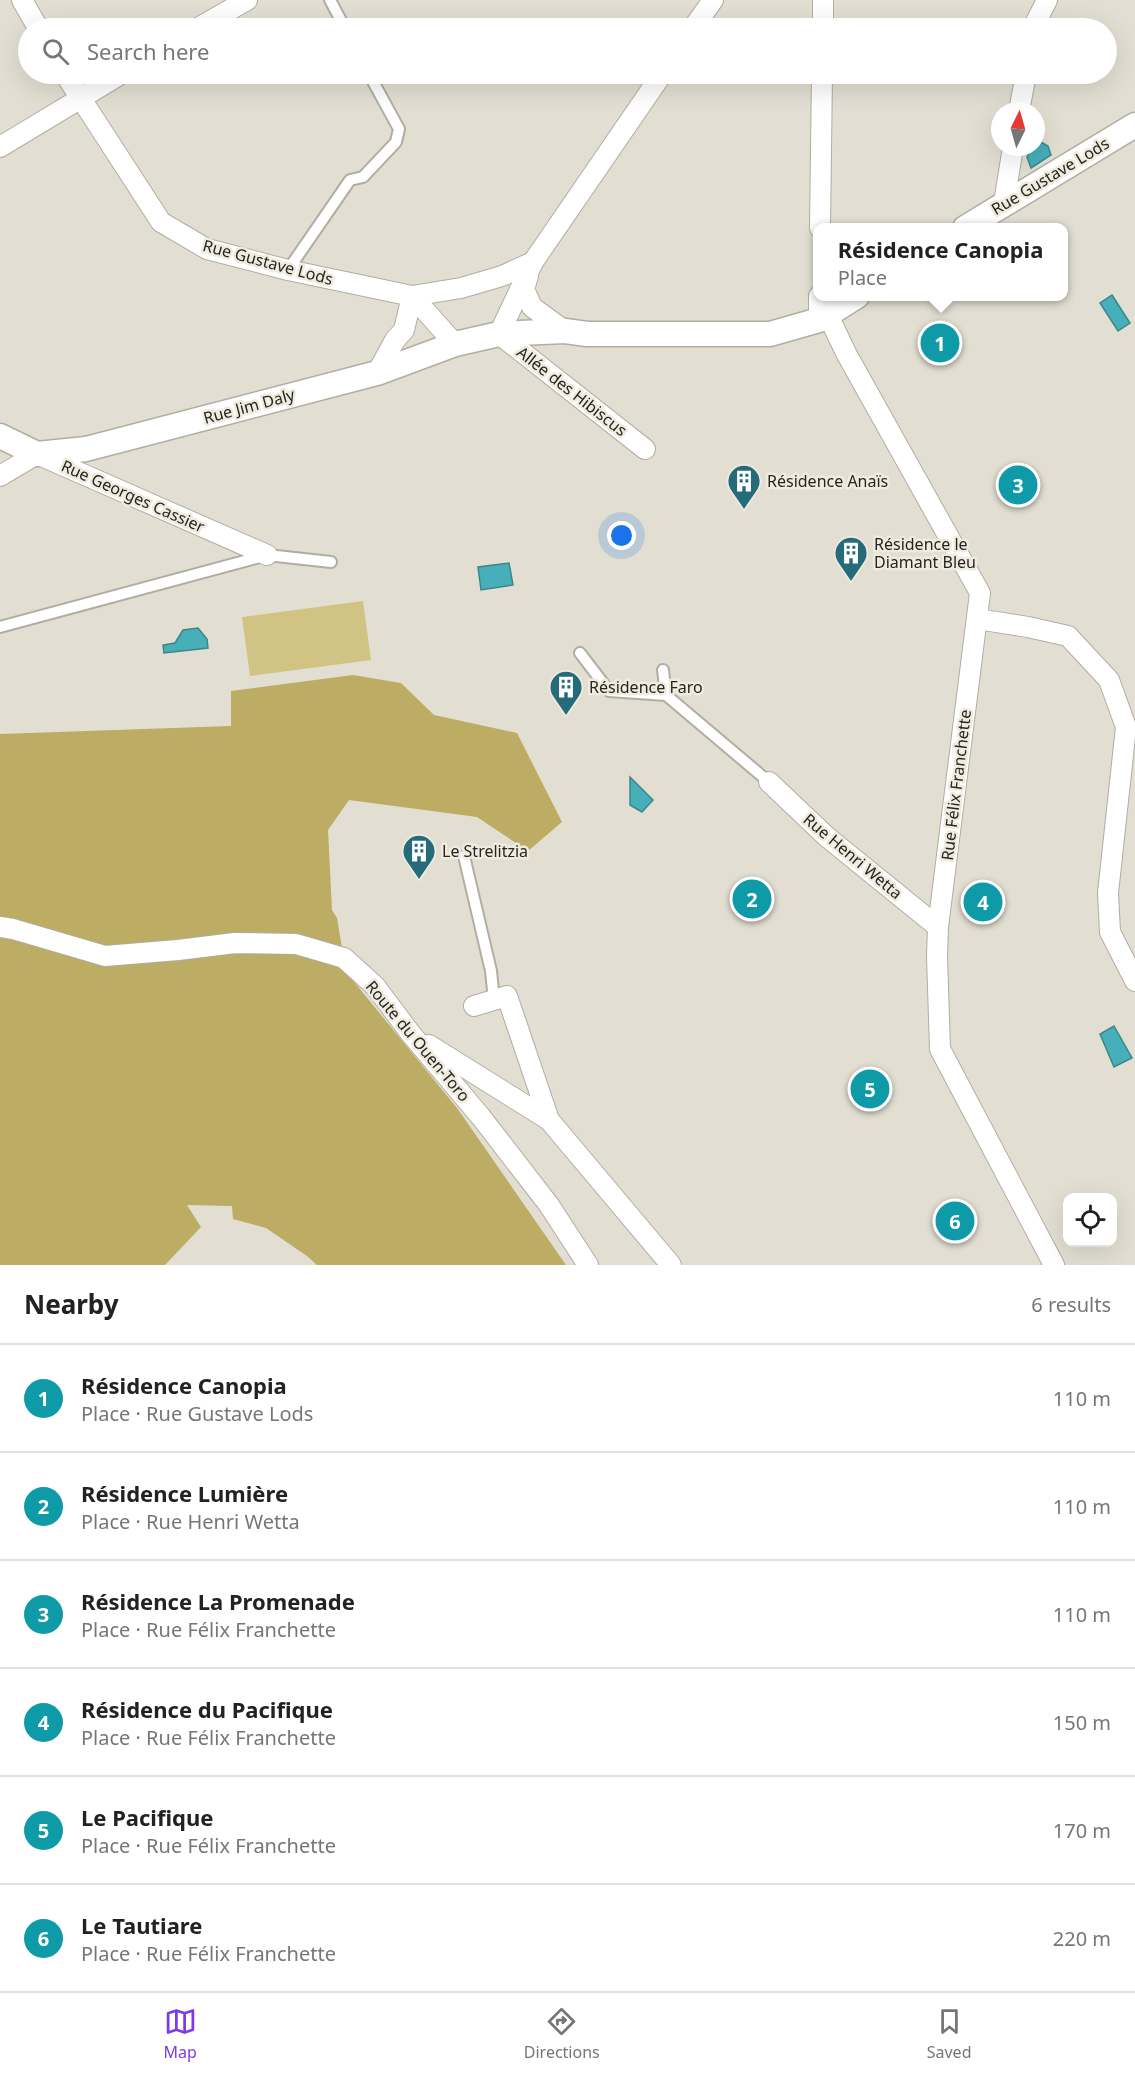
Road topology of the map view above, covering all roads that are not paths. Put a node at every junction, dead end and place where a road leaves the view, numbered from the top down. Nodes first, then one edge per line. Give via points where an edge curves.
1 (22, 0) edge
2 (247, 0) edge
3 (330, 0) edge
4 (713, 0) edge
5 (823, 0) edge
6 (1047, 0) edge
7 (32, 18) edge
8 (216, 18) edge
9 (340, 18) edge
10 (700, 18) edge
11 (823, 18) edge
12 (1038, 18) edge
13 (71, 84) edge
14 (104, 84) edge
15 (374, 84) edge
16 (655, 84) edge
17 (822, 84) edge
18 (1024, 84) edge
19 (79, 98) junction
20 (1021, 102) edge
21 (1135, 124) edge
22 (0, 147) edge
23 (1012, 156) edge
24 (1004, 203) junction
25 (820, 223) edge
26 (973, 223) edge
27 (532, 262) junction
28 (288, 270) junction
29 (412, 296) junction
30 (846, 301) edge
31 (822, 310) edge
32 (566, 331) junction
33 (499, 334) junction
34 (454, 344) junction
35 (377, 373) junction
36 (0, 436) edge
37 (645, 448) dead end
38 (37, 454) junction
39 (0, 476) edge
40 (267, 555) junction
41 (331, 562) dead end
42 (977, 619) junction
43 (0, 627) edge
44 (580, 653) dead end
45 (663, 670) dead end
46 (666, 696) junction
47 (769, 782) joint
48 (464, 856) dead end
49 (0, 927) edge
50 (938, 927) junction
51 (1135, 981) edge
52 (494, 1000) junction
53 (474, 1006) dead end
54 (411, 1034) junction
55 (549, 1120) junction
56 (588, 1265) edge
57 (671, 1265) edge
58 (1054, 1265) edge

1 - 7 street
2 - 8 street
3 - 9 lane
4 - 10 street
5 - 11 street
6 - 12 street
13 - 19 street, Rue Gustave Lods
14 - 19 street
15 - 28 lane via 399,129 396,142 363,177 350,180
16 - 27 street
17 - 25 street
18 - 20 street
19 - 22 street
19 - 28 street, Rue Gustave Lods via 161,222 207,249
21 - 24 street, Rue Gustave Lods
23 - 24 street
24 - 26 street, Rue Gustave Lods
27 - 29 street via 460,288
27 - 32 street via 524,289 532,307
27 - 33 street
28 - 29 street, Rue Gustave Lods
29 - 34 street
29 - 35 street via 404,330
30 - 31 street
31 - 32 street via 770,334
31 - 42 street, Rue Félix Franchette via 980,593
32 - 33 street
33 - 34 street, Rue Jim Daly
33 - 37 street, Allée des Hibiscus
34 - 35 street, Rue Jim Daly
35 - 38 street, Rue Jim Daly via 86,448
36 - 38 street, Rue Georges Cassier
38 - 39 street, Rue Jim Daly
38 - 40 street, Rue Georges Cassier
40 - 41 lane
40 - 43 lane
42 - 50 street, Rue Félix Franchette
42 - 51 street via 1068,636 1109,680 1126,727 1108,892 1110,932
44 - 46 lane via 609,691
45 - 46 lane
46 - 47 lane
47 - 50 street, Rue Henri Wetta via 827,837
48 - 52 lane
49 - 54 street, Route du Ouen-Toro via 105,956 236,943 296,944 344,958 375,986
50 - 58 street, Rue Félix Franchette via 940,1049
52 - 53 street
52 - 55 street via 507,996
54 - 55 street
54 - 56 street, Route du Ouen-Toro via 549,1205
55 - 57 street

